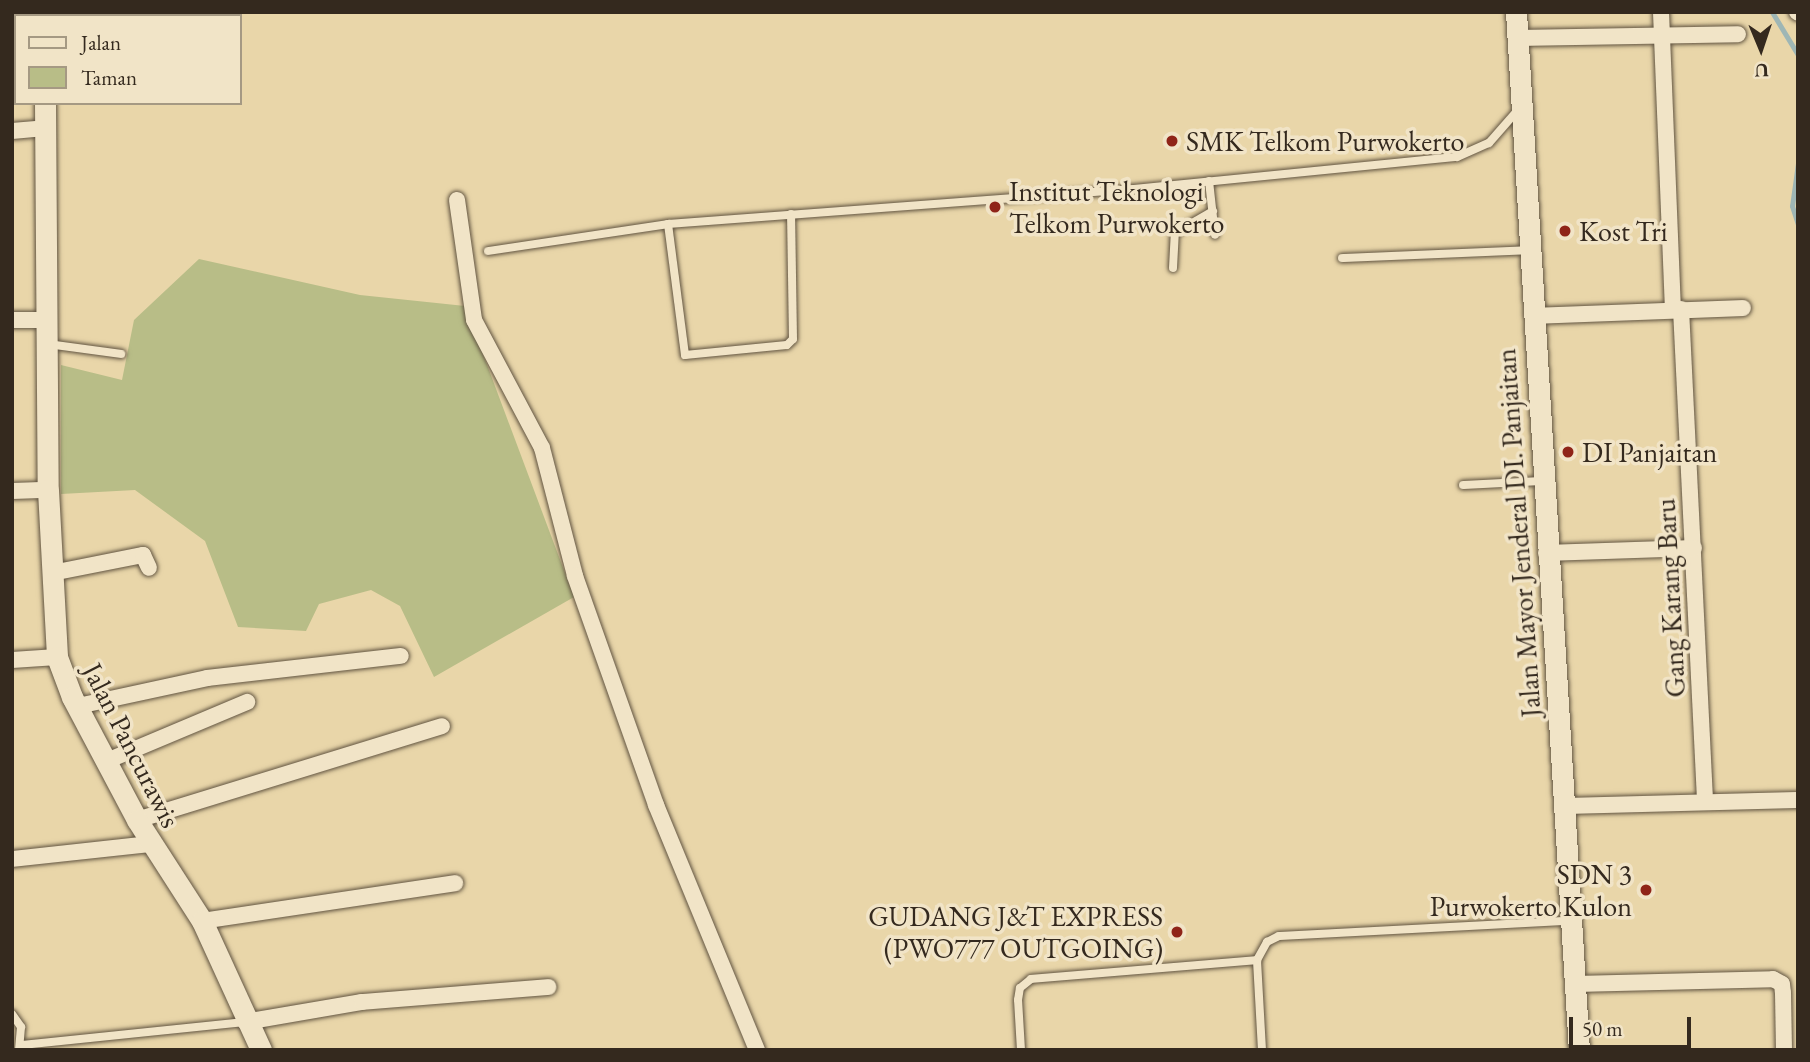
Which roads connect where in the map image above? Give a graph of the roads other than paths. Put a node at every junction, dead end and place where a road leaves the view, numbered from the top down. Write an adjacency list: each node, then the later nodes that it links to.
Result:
1 (1516, 12): 5 (street, Jalan Mayor Jenderal DI. Panjaitan)
2 (1661, 12): 4 (street)
3 (1738, 34): 4 (street)
4 (1663, 35): 5 (street); 21 (street)
5 (1517, 38): 7 (street, Jalan Mayor Jenderal DI. Panjaitan)
6 (45, 105): 8 (street, Jalan Pancurawis)
7 (1521, 106): 10 (lane); 16 (street, Jalan Mayor Jenderal DI. Panjaitan)
8 (46, 128): 9 (street); 24 (street, Jalan Pancurawis)
9 (12, 131)
10 (1209, 181): 12 (lane); 13 (lane)
11 (457, 200): 58 (street)
12 (1213, 211): 15 (lane); 19 (lane)
13 (791, 214): 14 (lane); 14 (lane)
14 (668, 225): 17 (lane)
15 (1215, 235)
16 (1529, 250): 18 (lane); 22 (street, Jalan Mayor Jenderal DI. Panjaitan)
17 (488, 251)
18 (1342, 258)
19 (1173, 268)
20 (1743, 308): 21 (street)
21 (1677, 309): 22 (street); 31 (street, Gang Karang Baru)
22 (1533, 316): 27 (street, Jalan Mayor Jenderal DI. Panjaitan)
23 (12, 320): 24 (street)
24 (47, 320): 25 (street, Jalan Pancurawis)
25 (47, 344): 26 (lane); 29 (street, Jalan Pancurawis)
26 (121, 354)
27 (1542, 481): 28 (lane); 32 (street, Jalan Mayor Jenderal DI. Panjaitan)
28 (1463, 485)
29 (48, 490): 30 (street); 34 (street, Jalan Pancurawis)
30 (12, 491)
31 (1694, 548): 32 (street); 43 (street, Gang Karang Baru)
32 (1546, 553): 44 (street, Jalan Mayor Jenderal DI. Panjaitan)
33 (149, 568): 34 (street)
34 (52, 573): 36 (street, Jalan Pancurawis)
35 (401, 656): 39 (street)
36 (57, 657): 37 (street); 39 (street, Jalan Pancurawis)
37 (12, 660)
38 (247, 702): 41 (street)
39 (78, 706): 41 (street, Jalan Pancurawis)
40 (442, 726): 45 (street)
41 (109, 761): 45 (street, Jalan Pancurawis)
42 (1798, 800): 43 (street)
43 (1705, 802): 44 (street)
44 (1564, 806): 49 (street, Jalan Mayor Jenderal DI. Panjaitan)
45 (137, 820): 46 (street, Jalan Pancurawis)
46 (151, 844): 47 (street); 50 (street, Jalan Pancurawis)
47 (12, 859)
48 (455, 883): 50 (street)
49 (1572, 920): 51 (lane); 52 (street, Jalan Mayor Jenderal DI. Panjaitan)
50 (202, 921): 55 (street, Jalan Pancurawis)
51 (1257, 960): 59 (lane); 60 (lane)
52 (1575, 984): 61 (street, Jalan Mayor Jenderal DI. Panjaitan); 62 (street)
53 (548, 986): 55 (street)
54 (12, 1014): 56 (lane)
55 (245, 1022): 56 (lane); 57 (street, Jalan Pancurawis)
56 (20, 1047)
57 (261, 1050)
58 (757, 1050)
59 (1021, 1050)
60 (1262, 1050)
61 (1579, 1050)
62 (1784, 1050)

